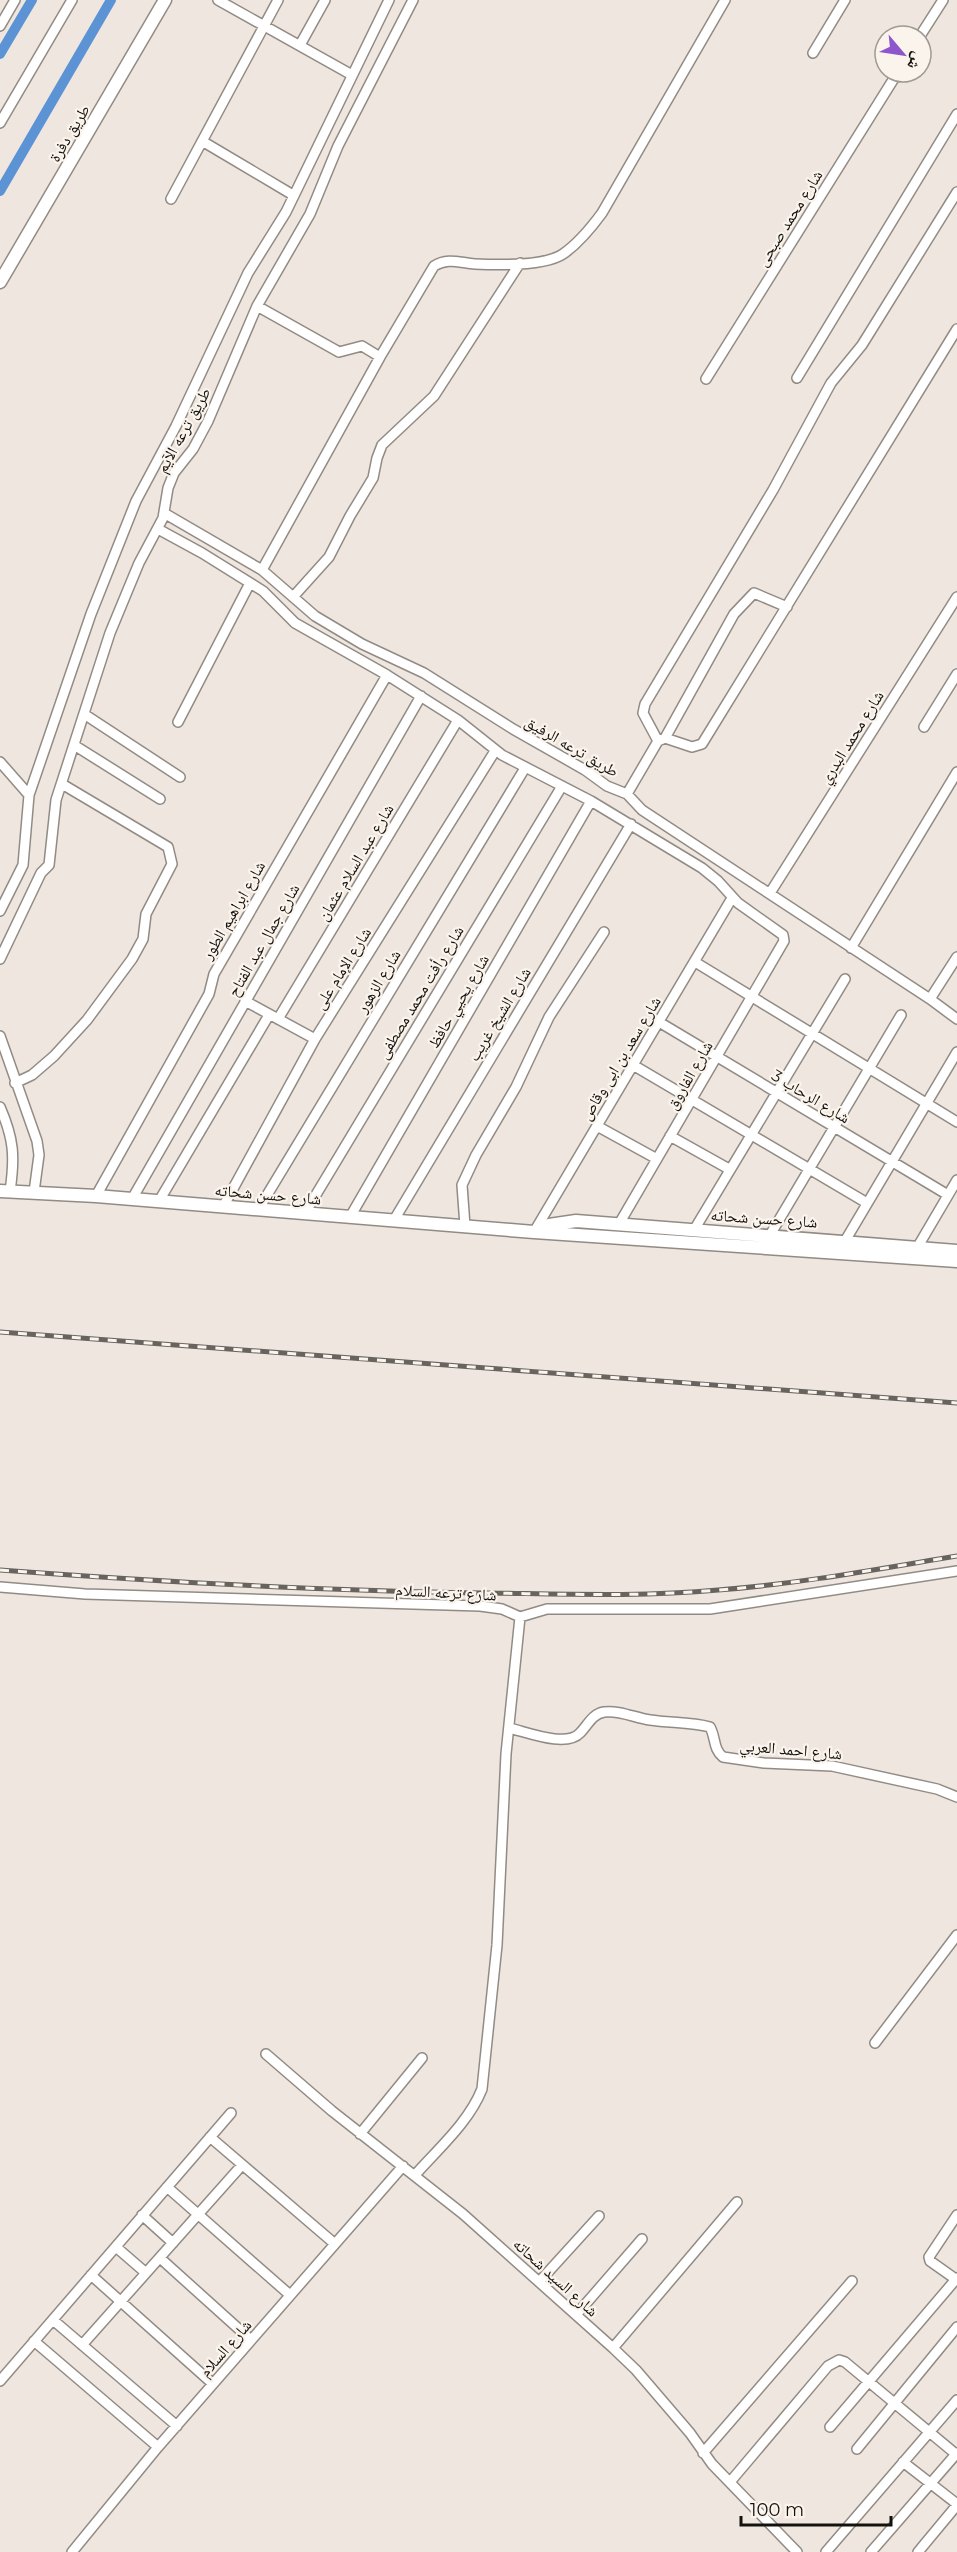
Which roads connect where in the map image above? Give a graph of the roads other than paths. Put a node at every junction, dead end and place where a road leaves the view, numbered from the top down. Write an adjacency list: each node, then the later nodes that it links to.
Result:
1 (15, 0): 13 (street)
2 (72, 0): 20 (street)
3 (165, 0): 26 (main road, طريق دفرة)
4 (218, 0): 14 (street)
5 (278, 0): 14 (street)
6 (324, 0): 15 (street)
7 (389, 0): 17 (street, طريق ترعه الآيم)
8 (413, 0): 27 (street, طريق ترعه الآيم)
9 (726, 0): 25 (street)
10 (845, 0): 16 (street)
11 (943, 0): 12 (street)
12 (928, 24)
13 (0, 26)
14 (264, 26): 15 (street); 21 (street)
15 (300, 45): 17 (street)
16 (813, 52)
17 (352, 75): 23 (street, طريق ترعه الآيم)
18 (890, 84): 31 (street, شارع محمد صبحى)
19 (957, 114): 30 (street)
20 (0, 123)
21 (202, 141): 23 (street); 24 (street)
22 (957, 192): 46 (street)
23 (293, 195): 56 (street, طريق ترعه الآيم)
24 (171, 199)
25 (520, 263): 29 (street); 36 (street)
26 (0, 282)
27 (257, 306): 29 (street); 32 (street, طريق ترعه الآيم)
28 (957, 329): 38 (street)
29 (380, 357): 34 (street)
30 (797, 378)
31 (706, 379)
32 (164, 513): 33 (street, طريق ترعه الآيم); 34 (street, طريق ترعه الرفيق)
33 (158, 529): 35 (street); 42 (street, طريق ترعه الآيم)
34 (262, 570): 36 (street, طريق ترعه الرفيق)
35 (250, 583): 40 (street); 44 (street)
36 (293, 597): 55 (street, طريق ترعه الرفيق)
37 (957, 597): 60 (street, شارع محمد البدري)
38 (787, 607): 46 (street); 46 (street)
39 (957, 674): 45 (street)
40 (387, 675): 41 (street); 101 (street, شارع ابراهيم الطور)
41 (421, 696): 43 (street); 71 (street, شارع جمال عبد الفتاح)
42 (84, 714): 47 (street, طريق ترعه الآيم); 52 (street)
43 (458, 720): 48 (street); 73 (street, شارع عبد السلام عثمان)
44 (178, 722)
45 (924, 727)
46 (661, 740): 55 (street)
47 (74, 745): 53 (street, طريق ترعه الآيم); 57 (street)
48 (495, 750): 50 (street); 78 (street, شارع الإمام على)
49 (0, 762): 56 (street)
50 (525, 768): 54 (street); 106 (street, شارع الزهور)
51 (957, 772): 64 (street)
52 (180, 777)
53 (62, 784): 66 (street, طريق ترعه الآيم); 83 (street)
54 (562, 786): 58 (street); 107 (street, شارع رأفت محمد مصطفى)
55 (627, 794): 60 (street, طريق ترعه الرفيق)
56 (29, 795): 62 (street, طريق ترعه الآيم)
57 (160, 799)
58 (591, 801): 59 (street); 108 (street, شارع يحيي حافظ)
59 (631, 824): 61 (street); 109 (street, شارع الشيخ غريب)
60 (770, 893): 64 (street, طريق ترعه الرفيق)
61 (732, 898): 67 (street, شارع سعد بن ابى وقاص); 69 (street, شارع الفاروق)
62 (0, 911)
63 (604, 933): 111 (street)
64 (851, 948): 70 (street, طريق ترعه الرفيق)
65 (957, 957): 70 (street)
66 (0, 958)
67 (695, 962): 69 (street); 75 (street, شارع سعد بن ابى وقاص)
68 (845, 979): 76 (street)
69 (752, 996): 76 (street); 80 (street, شارع الفاروق)
70 (930, 999): 74 (street, طريق ترعه الرفيق)
71 (245, 1002): 73 (street); 102 (street, شارع جمال عبد الفتاح)
72 (901, 1015): 82 (street)
73 (273, 1017): 78 (street); 103 (street, شارع عبد السلام عثمان)
74 (957, 1019)
75 (659, 1022): 80 (street, شارع الرحاب 3); 81 (street, شارع سعد بن ابى وقاص)
76 (812, 1033): 82 (street); 84 (street)
77 (0, 1036): 83 (street)
78 (315, 1039): 105 (street, شارع الإمام على)
79 (957, 1052): 86 (street)
80 (717, 1056): 84 (street, شارع الرحاب 3); 85 (street, شارع الفاروق)
81 (633, 1065): 85 (street); 89 (street, شارع سعد بن ابى وقاص)
82 (869, 1068): 86 (street); 90 (street)
83 (15, 1083): 99 (street)
84 (776, 1092): 90 (street, شارع الرحاب 3); 91 (street)
85 (692, 1100): 91 (street); 92 (street, شارع الفاروق)
86 (926, 1104): 88 (street); 94 (street)
87 (0, 1107): 98 (street)
88 (957, 1122)
89 (597, 1126): 93 (street); 113 (street, شارع سعد بن ابى وقاص)
90 (834, 1127): 94 (street, شارع الرحاب 3); 96 (street)
91 (750, 1134): 95 (street); 96 (street)
92 (670, 1136): 93 (street, شارع الفاروق); 95 (street)
93 (657, 1159): 110 (street, شارع الفاروق)
94 (892, 1161): 100 (street, شارع الرحاب 3); 104 (street)
95 (729, 1169): 112 (street)
96 (809, 1169): 104 (street); 114 (street)
97 (957, 1180): 100 (street)
98 (5, 1191): 99 (main road, شارع حسن شحاته)
99 (34, 1192): 101 (main road, شارع حسن شحاته)
100 (948, 1195): 116 (street)
101 (96, 1196): 102 (main road, شارع حسن شحاته)
102 (132, 1199): 103 (main road, شارع حسن شحاته)
103 (159, 1201): 105 (main road, شارع حسن شحاته)
104 (867, 1203): 115 (street)
105 (223, 1207): 106 (main road, شارع حسن شحاته)
106 (258, 1210): 107 (main road, شارع حسن شحاته)
107 (305, 1213): 108 (main road, شارع حسن شحاته)
108 (350, 1217): 109 (main road, شارع حسن شحاته)
109 (394, 1220): 111 (main road, شارع حسن شحاته)
110 (619, 1224): 112 (main road, شارع حسن شحاته); 113 (main road, شارع حسن شحاته)
111 (465, 1226): 113 (main road, شارع حسن شحاته)
112 (694, 1230): 114 (main road, شارع حسن شحاته)
113 (534, 1232): 118 (main road, شارع حسن شحاته)
114 (770, 1235): 115 (main road, شارع حسن شحاته)
115 (845, 1241): 116 (main road, شارع حسن شحاته)
116 (917, 1248): 117 (main road, شارع حسن شحاته)
117 (957, 1251)
118 (957, 1261)
119 (957, 1571): 121 (street)
120 (0, 1587): 121 (street, شارع ترعه السلام)
121 (520, 1617): 122 (street)
122 (509, 1728): 123 (street, شارع احمد العربي); 133 (street)
123 (957, 1797)
124 (957, 1935): 125 (street)
125 (875, 2043)
126 (266, 2054): 129 (street, شارع السيد شحاته)
127 (422, 2058): 129 (street)
128 (231, 2113): 130 (street)
129 (360, 2134): 132 (street, شارع السيد شحاته)
130 (210, 2137): 131 (street); 134 (street)
131 (243, 2165): 136 (street); 142 (street)
132 (403, 2166): 133 (street, شارع السيد شحاته); 142 (street, شارع السلام)
133 (415, 2175): 149 (street, شارع السيد شحاته)
134 (166, 2187): 136 (street); 137 (street)
135 (737, 2202): 158 (street)
136 (199, 2214): 141 (street); 150 (street)
137 (142, 2215): 141 (street); 143 (street)
138 (957, 2215): 147 (street)
139 (600, 2216): 149 (street)
140 (642, 2239): 152 (street)
141 (174, 2243): 144 (street)
142 (335, 2244): 150 (street, شارع السلام)
143 (116, 2247): 145 (street); 146 (street)
144 (159, 2258): 145 (street); 155 (street)
145 (146, 2273): 151 (street)
146 (91, 2275): 151 (street); 153 (street)
147 (957, 2279): 160 (street)
148 (852, 2281): 169 (street)
149 (539, 2282): 152 (street, شارع السيد شحاته)
150 (290, 2295): 155 (street, شارع السلام)
151 (121, 2302): 157 (street); 161 (street)
152 (576, 2315): 158 (street, شارع السيد شحاته)
153 (53, 2320): 156 (street); 157 (street)
154 (957, 2327): 163 (street)
155 (251, 2340): 161 (street, شارع السلام)
156 (34, 2341): 159 (street); 167 (street)
157 (82, 2345): 164 (street)
158 (613, 2348): 169 (street, شارع السيد شحاته)
159 (0, 2381)
160 (868, 2382): 163 (street); 165 (street); 172 (street)
161 (213, 2384): 164 (street, شارع السلام)
162 (957, 2400): 166 (street)
163 (894, 2404): 166 (street); 168 (street)
164 (177, 2426): 167 (street, شارع السلام)
165 (830, 2427)
166 (928, 2433): 170 (street); 171 (street)
167 (158, 2447): 175 (street, شارع السلام)
168 (857, 2449)
169 (703, 2453): 172 (street, شارع السيد شحاته)
170 (957, 2454): 173 (street)
171 (903, 2462): 173 (street); 177 (street)
172 (730, 2482): 176 (street, شارع السيد شحاته)
173 (931, 2484): 174 (street); 178 (street)
174 (957, 2505): 179 (street)
175 (72, 2552)
176 (797, 2552)
177 (826, 2552)
178 (871, 2552)
179 (918, 2552)

